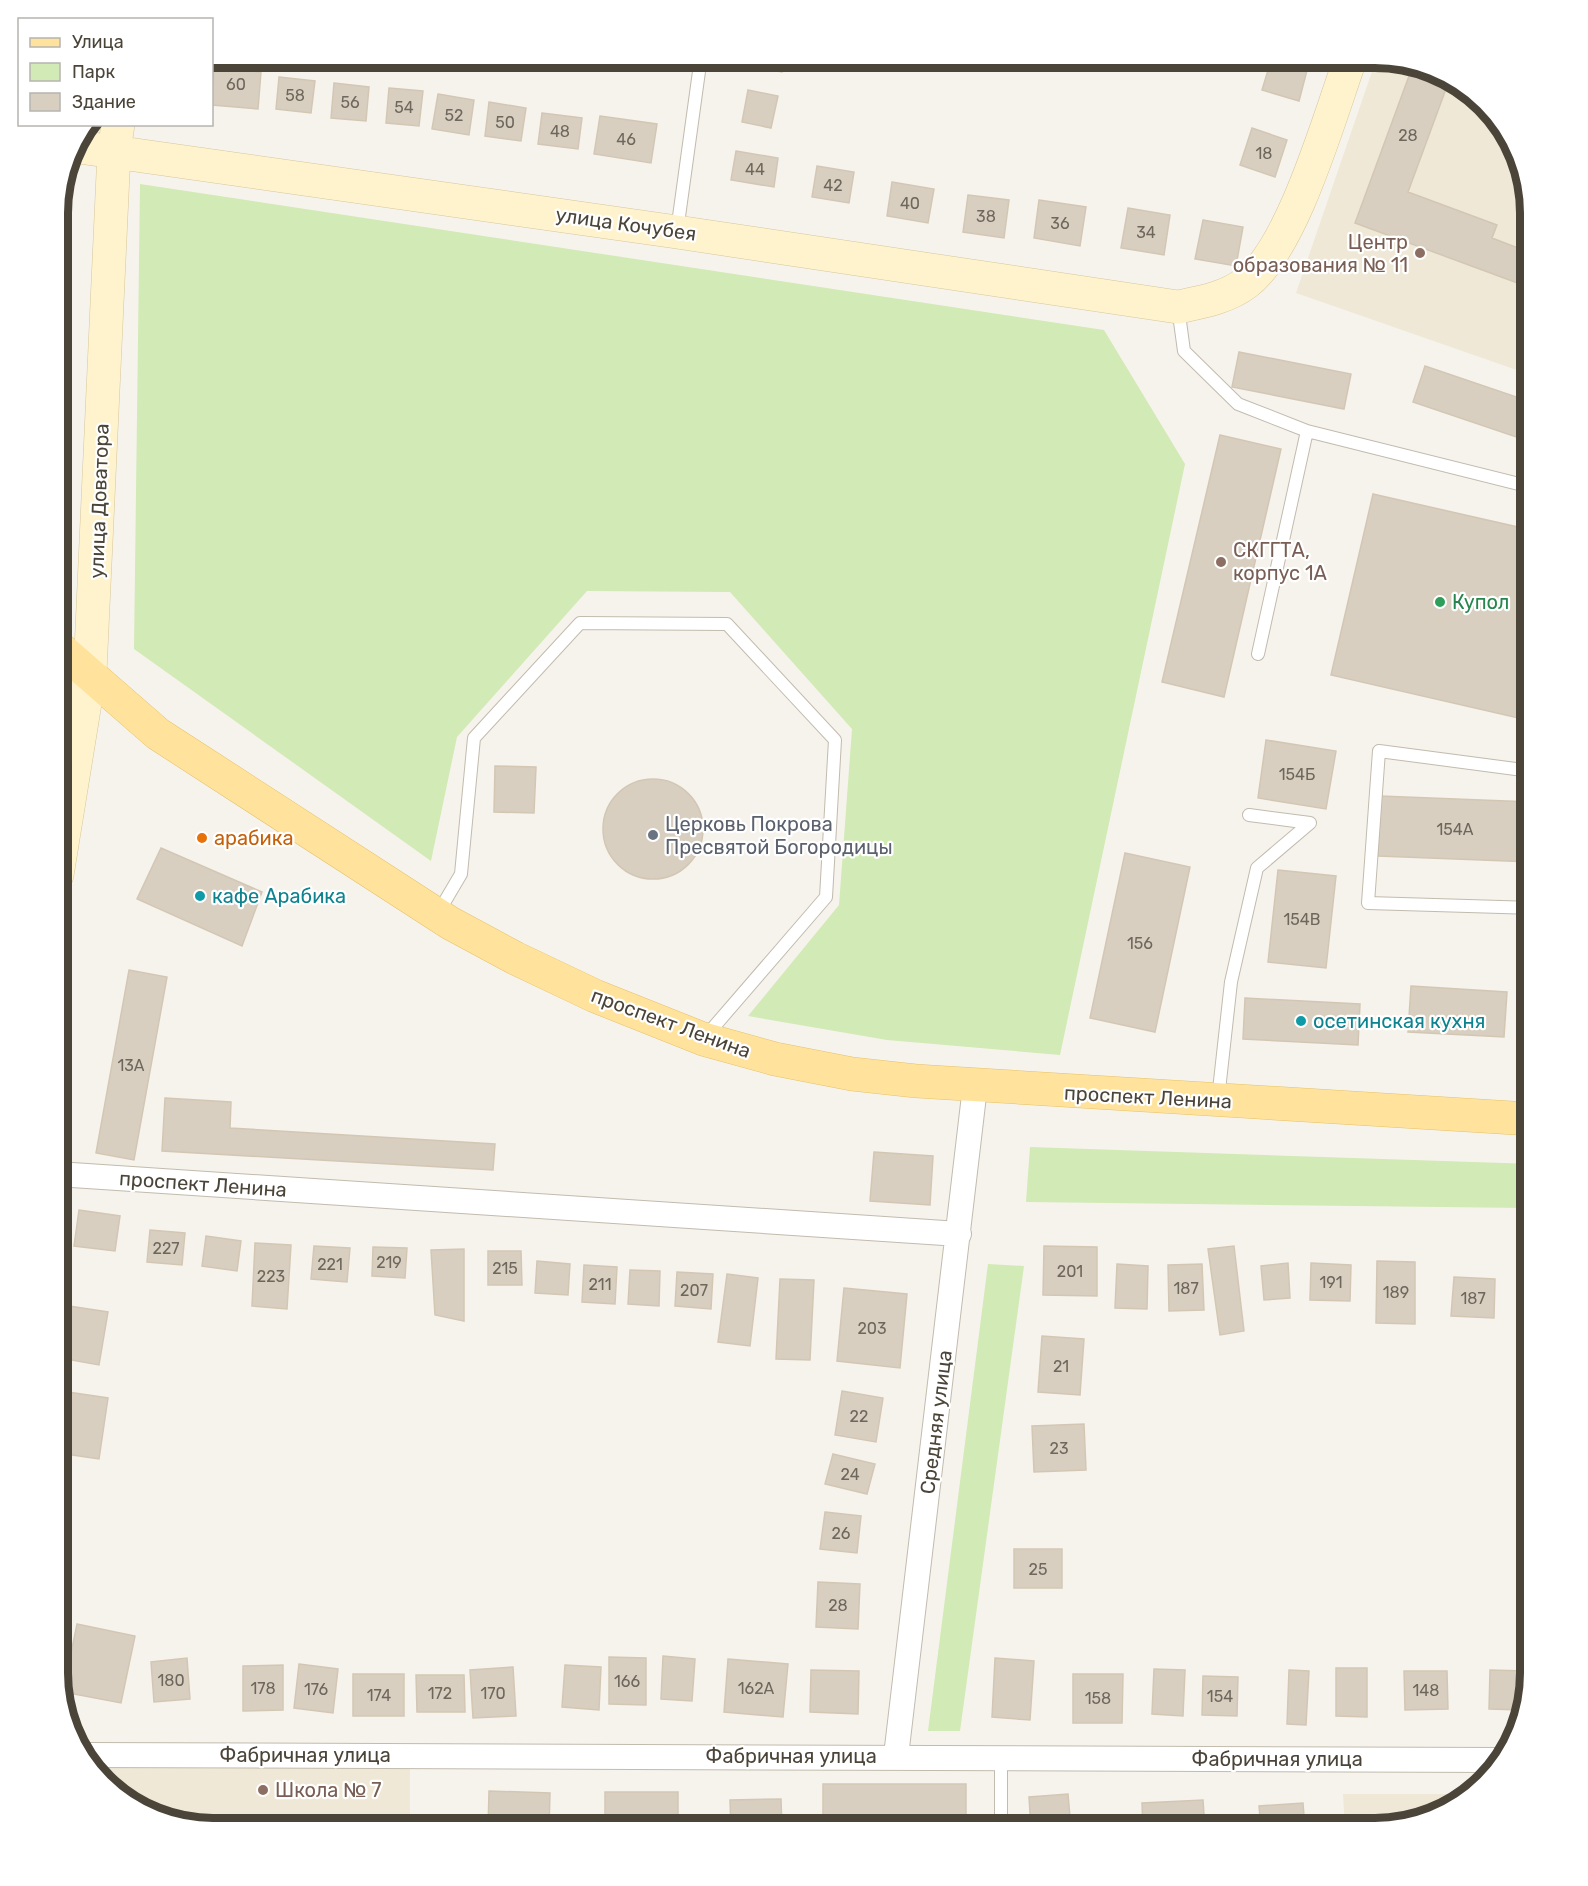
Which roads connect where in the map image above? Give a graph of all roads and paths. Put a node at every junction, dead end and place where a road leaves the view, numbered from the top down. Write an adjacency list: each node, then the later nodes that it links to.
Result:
1 (699, 68): 5 (lane)
2 (1347, 68): 6 (street)
3 (116, 139): 4 (street, улица Кочубея); 5 (street, улица Кочубея); 11 (street, улица Доватора)
4 (85, 144)
5 (677, 231): 6 (street, улица Кочубея)
6 (1178, 307): 7 (lane)
7 (1307, 431): 8 (lane); 9 (lane)
8 (1520, 485)
9 (1258, 654)
10 (68, 655): 11 (main road, проспект Ленина)
11 (90, 672): 13 (street, улица Доватора); 16 (main road, проспект Ленина)
12 (1520, 770): 15 (lane)
13 (68, 807)
14 (1249, 815): 19 (lane)
15 (1520, 908)
16 (437, 915): 17 (main road, проспект Ленина); 17 (lane)
17 (704, 1039): 18 (main road, проспект Ленина)
18 (975, 1087): 19 (main road, проспект Ленина); 22 (street, Средняя улица)
19 (1218, 1101): 20 (main road, проспект Ленина)
20 (1520, 1118)
21 (68, 1175): 22 (street, проспект Ленина)
22 (959, 1234): 24 (street, Средняя улица)
23 (93, 1755): 24 (street, Фабричная улица)
24 (896, 1756): 25 (street, Фабричная улица)
25 (1001, 1757): 26 (street, Фабричная улица); 27 (lane)
26 (1491, 1760)
27 (1001, 1819)

